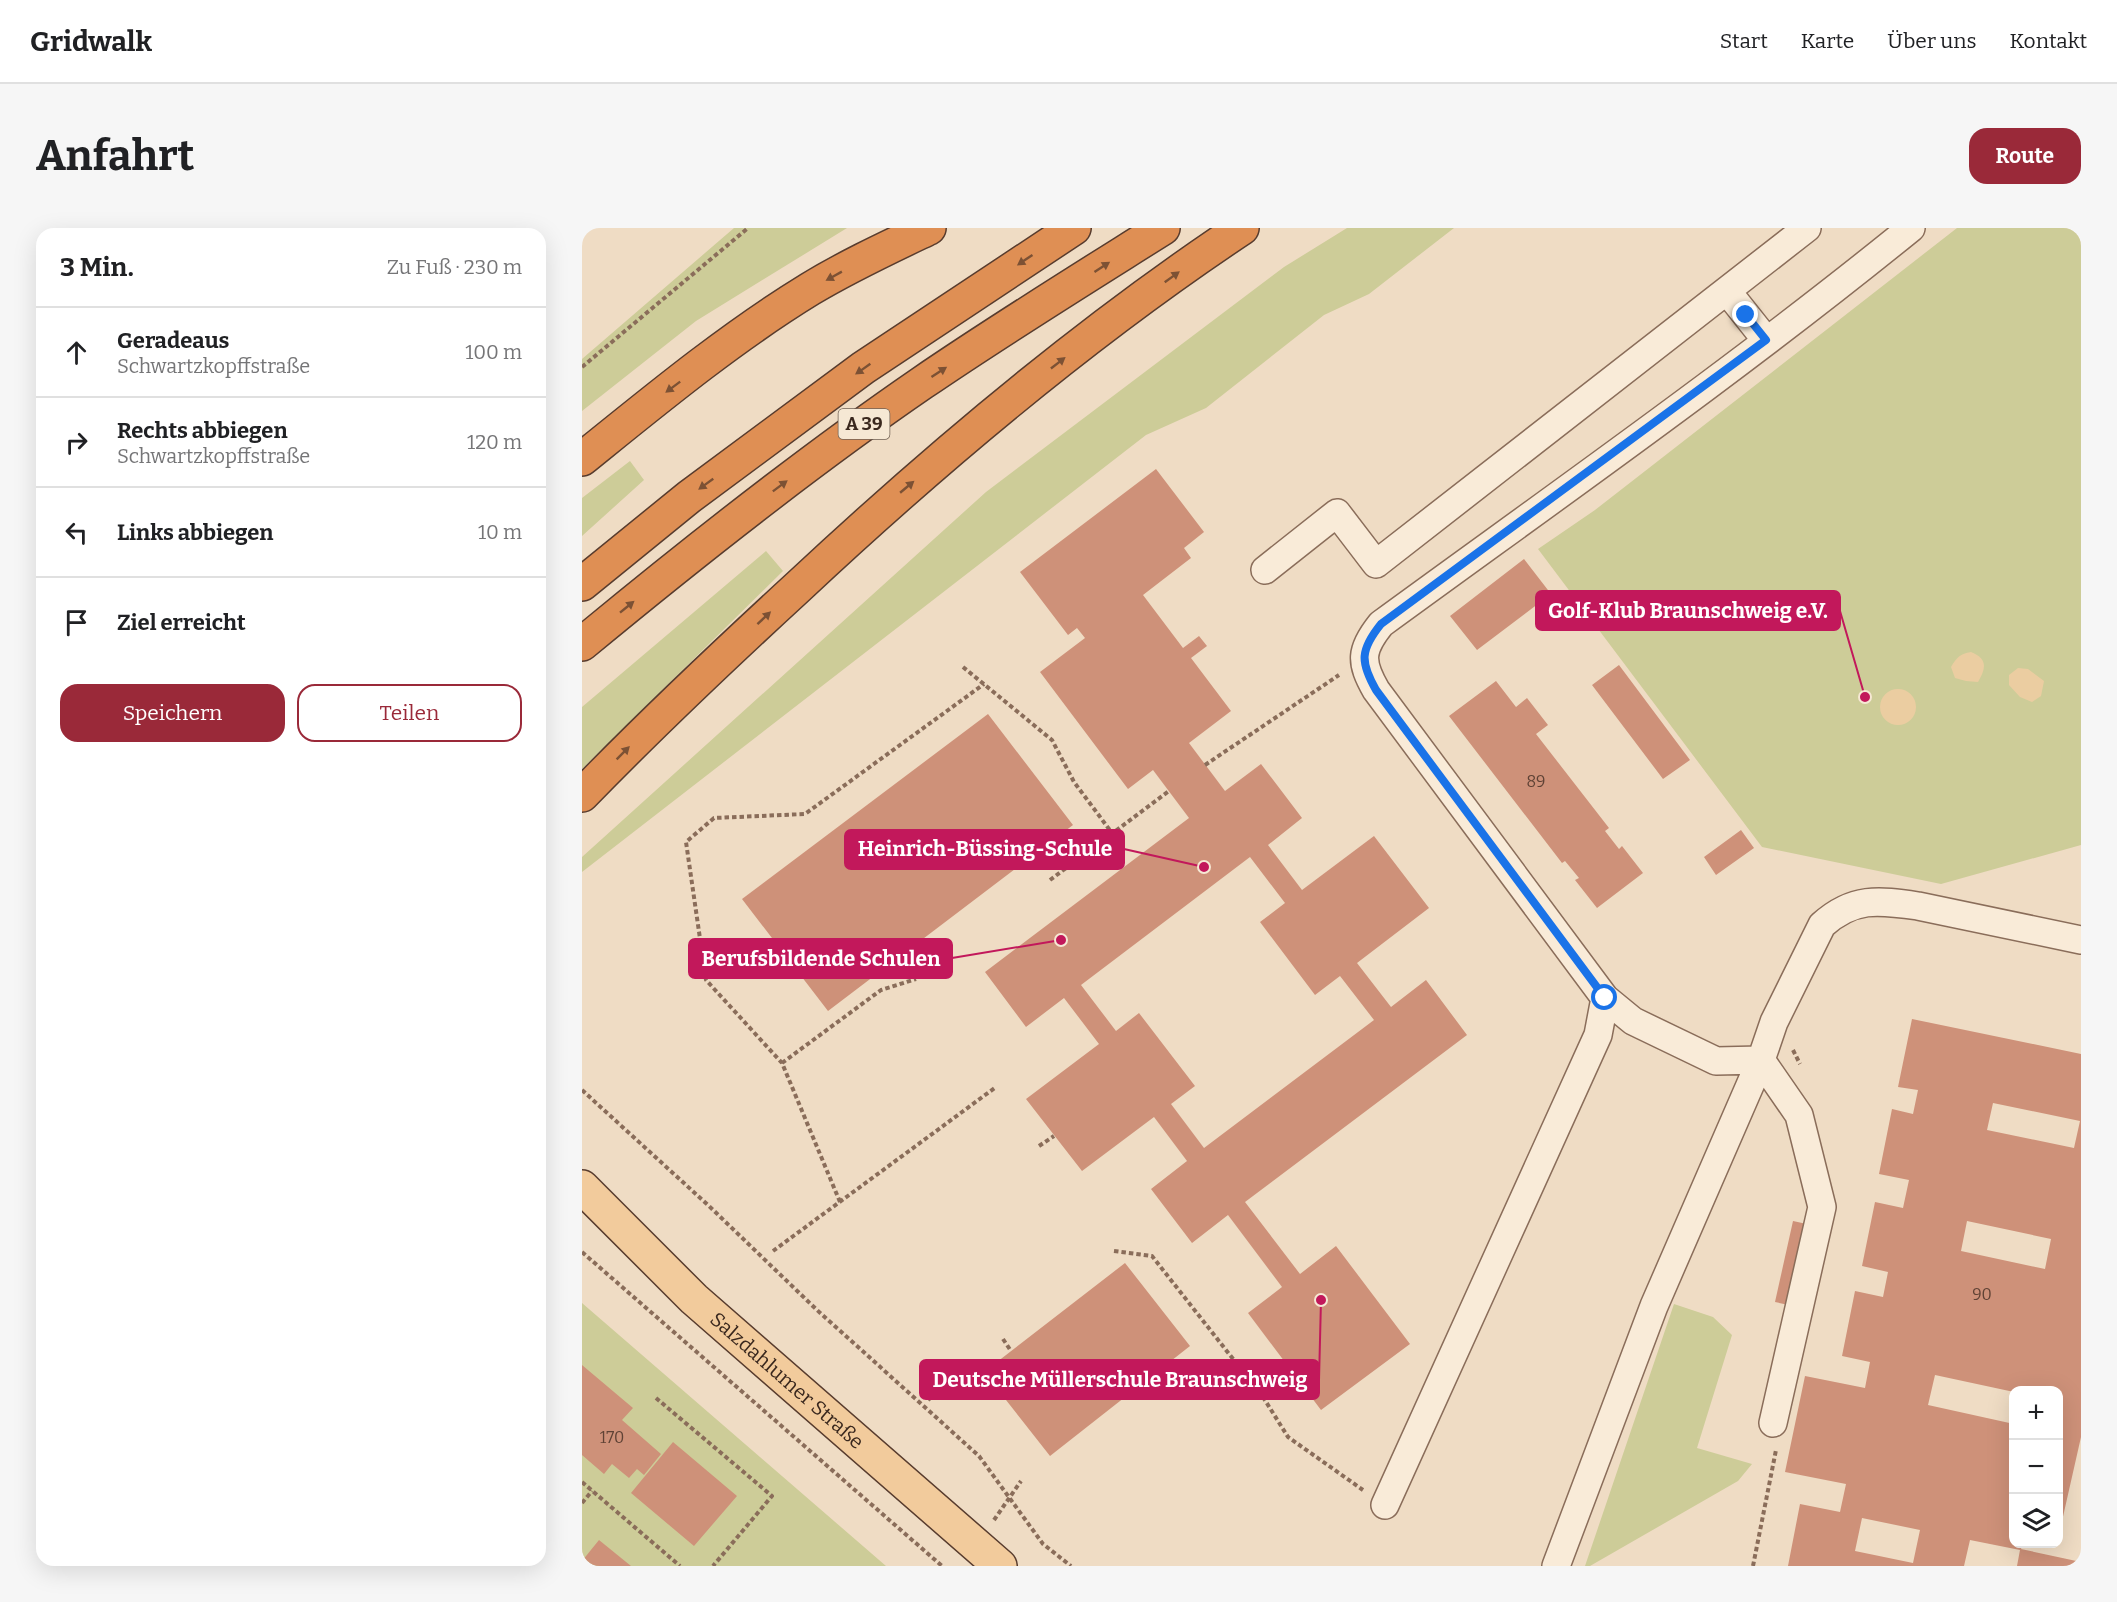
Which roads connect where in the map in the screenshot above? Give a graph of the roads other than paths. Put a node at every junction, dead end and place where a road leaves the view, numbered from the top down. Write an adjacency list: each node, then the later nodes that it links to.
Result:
1 (929, 228): 9 (highway, one-way to 9)
2 (1074, 228): 11 (highway, A 39, one-way to 11)
3 (1163, 228): 12 (highway, A 39, one-way to 3)
4 (1242, 228): 13 (highway, one-way to 4)
5 (1807, 228): 7 (lane)
6 (1911, 228): 8 (lane)
7 (1726, 291): 8 (lane); 10 (lane)
8 (1766, 340): 15 (lane)
9 (582, 459)
10 (1265, 570)
11 (582, 584)
12 (582, 644)
13 (582, 795)
14 (2081, 940): 16 (lane)
15 (1605, 998): 16 (lane); 19 (lane)
16 (1761, 1060): 18 (lane); 21 (lane)
17 (582, 1187): 20 (main road, Salzdahlumer Straße)
18 (1775, 1434)
19 (1385, 1505)
20 (1000, 1566)
21 (1556, 1566)

